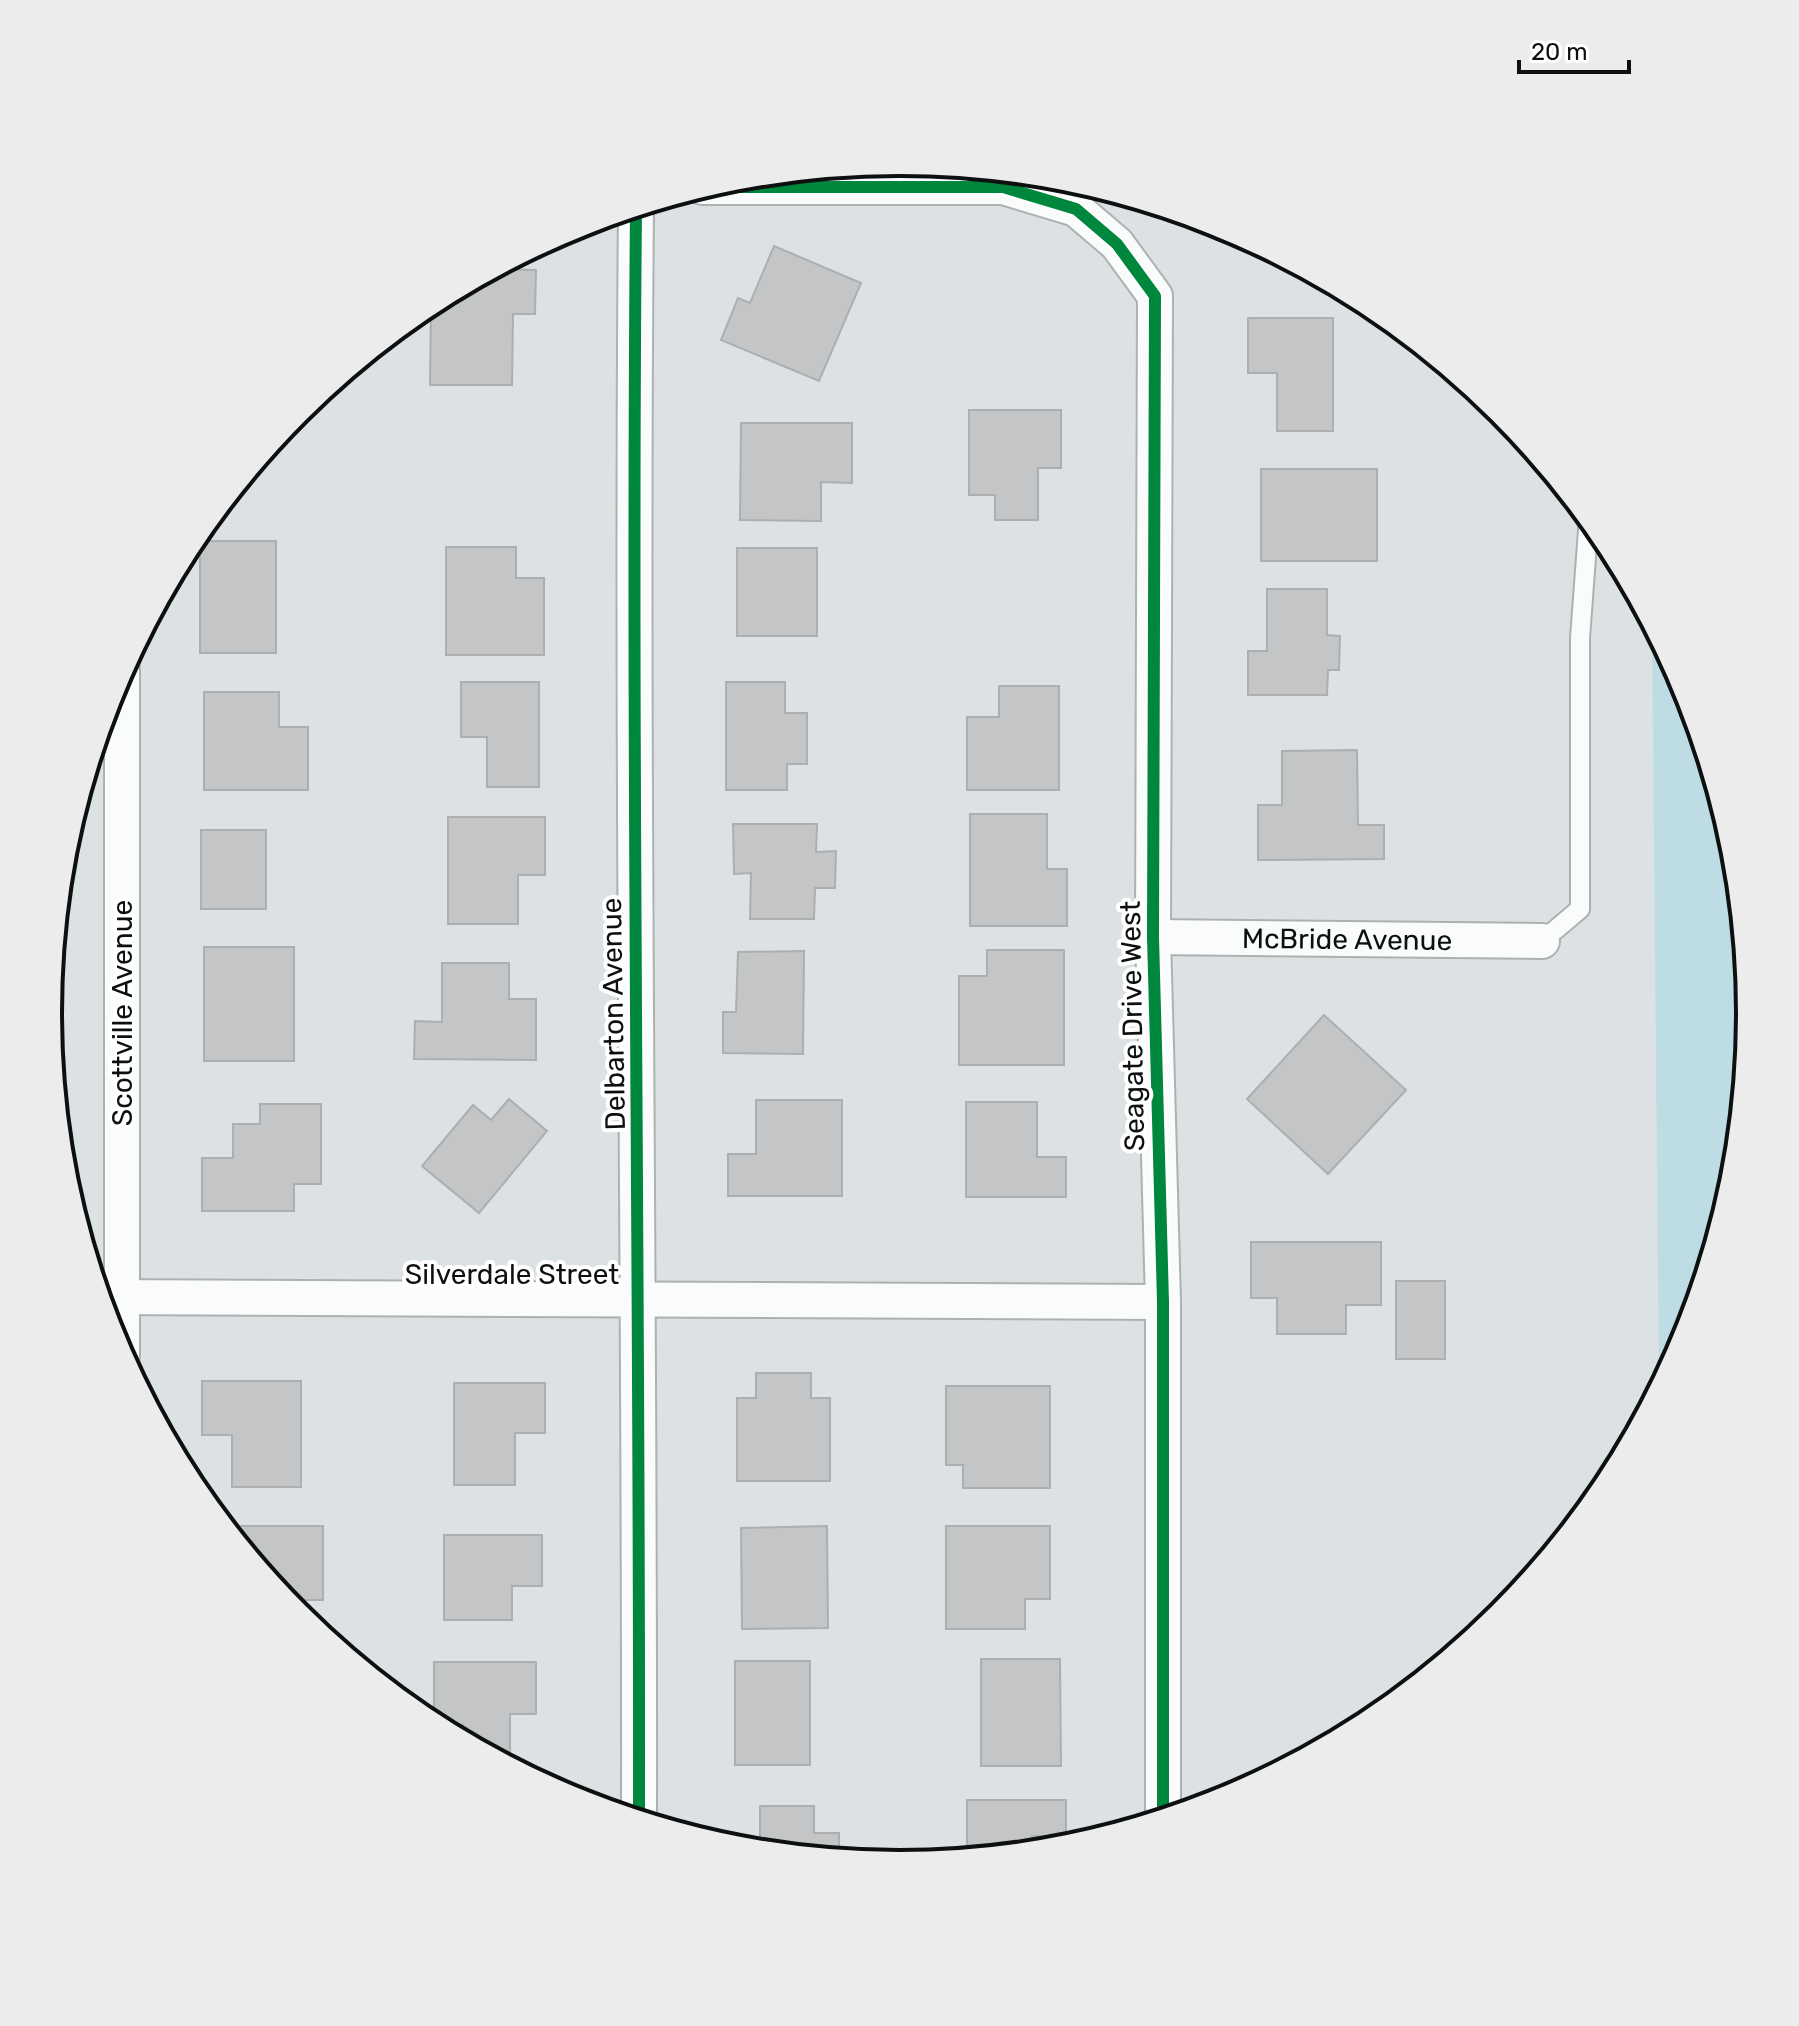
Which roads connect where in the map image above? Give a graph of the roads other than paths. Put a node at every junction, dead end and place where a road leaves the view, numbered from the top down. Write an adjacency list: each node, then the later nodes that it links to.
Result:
1 (766, 187): 5 (street, Seagate Drive West)
2 (636, 218): 9 (street, Delbarton Avenue)
3 (1586, 534): 6 (lane)
4 (121, 705): 7 (street, Scottville Avenue)
5 (1153, 937): 6 (street, McBride Avenue); 10 (street, Seagate Drive West)
6 (1542, 941)
7 (111, 1295)
8 (111, 1297): 9 (street, Silverdale Street)
9 (640, 1299): 10 (street, Silverdale Street); 12 (street, Delbarton Avenue)
10 (1163, 1302): 11 (street, Seagate Drive West)
11 (1163, 1808)
12 (639, 1809)

